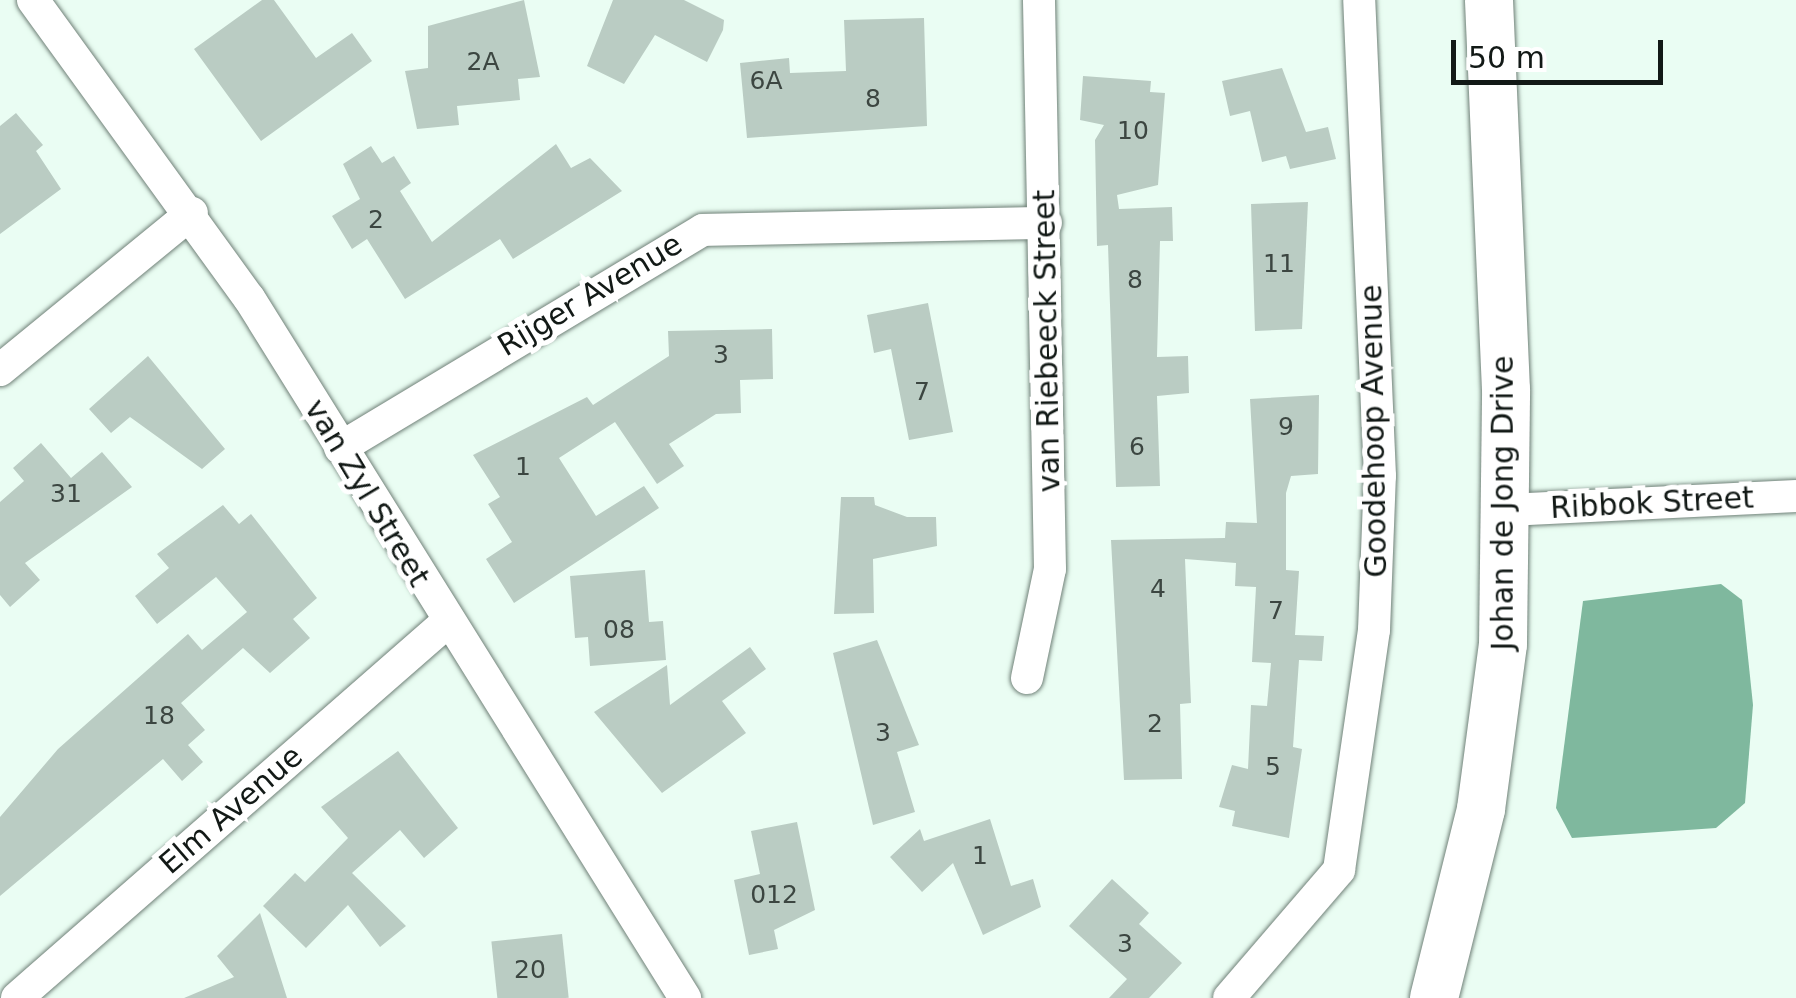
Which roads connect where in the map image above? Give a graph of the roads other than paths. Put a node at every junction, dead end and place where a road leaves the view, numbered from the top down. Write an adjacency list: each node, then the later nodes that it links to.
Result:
1 (33, 0): 5 (street, van Zyl Street)
2 (1039, 0): 6 (street, van Riebeeck Street)
3 (1358, 0): 15 (street, Goodehoop Avenue)
4 (1489, 0): 10 (street, Johan de Jong Drive)
5 (192, 214): 7 (street); 8 (street, van Zyl Street)
6 (1046, 223): 8 (street, Rijger Avenue); 12 (street, van Riebeeck Street)
7 (0, 370)
8 (340, 448): 11 (street, van Zyl Street)
9 (1796, 496): 10 (street, Ribbok Street)
10 (1508, 510): 16 (street, Johan de Jong Drive)
11 (446, 623): 13 (street, Elm Avenue); 14 (street, van Zyl Street)
12 (1027, 678)
13 (17, 998)
14 (685, 998)
15 (1229, 998)
16 (1434, 998)

